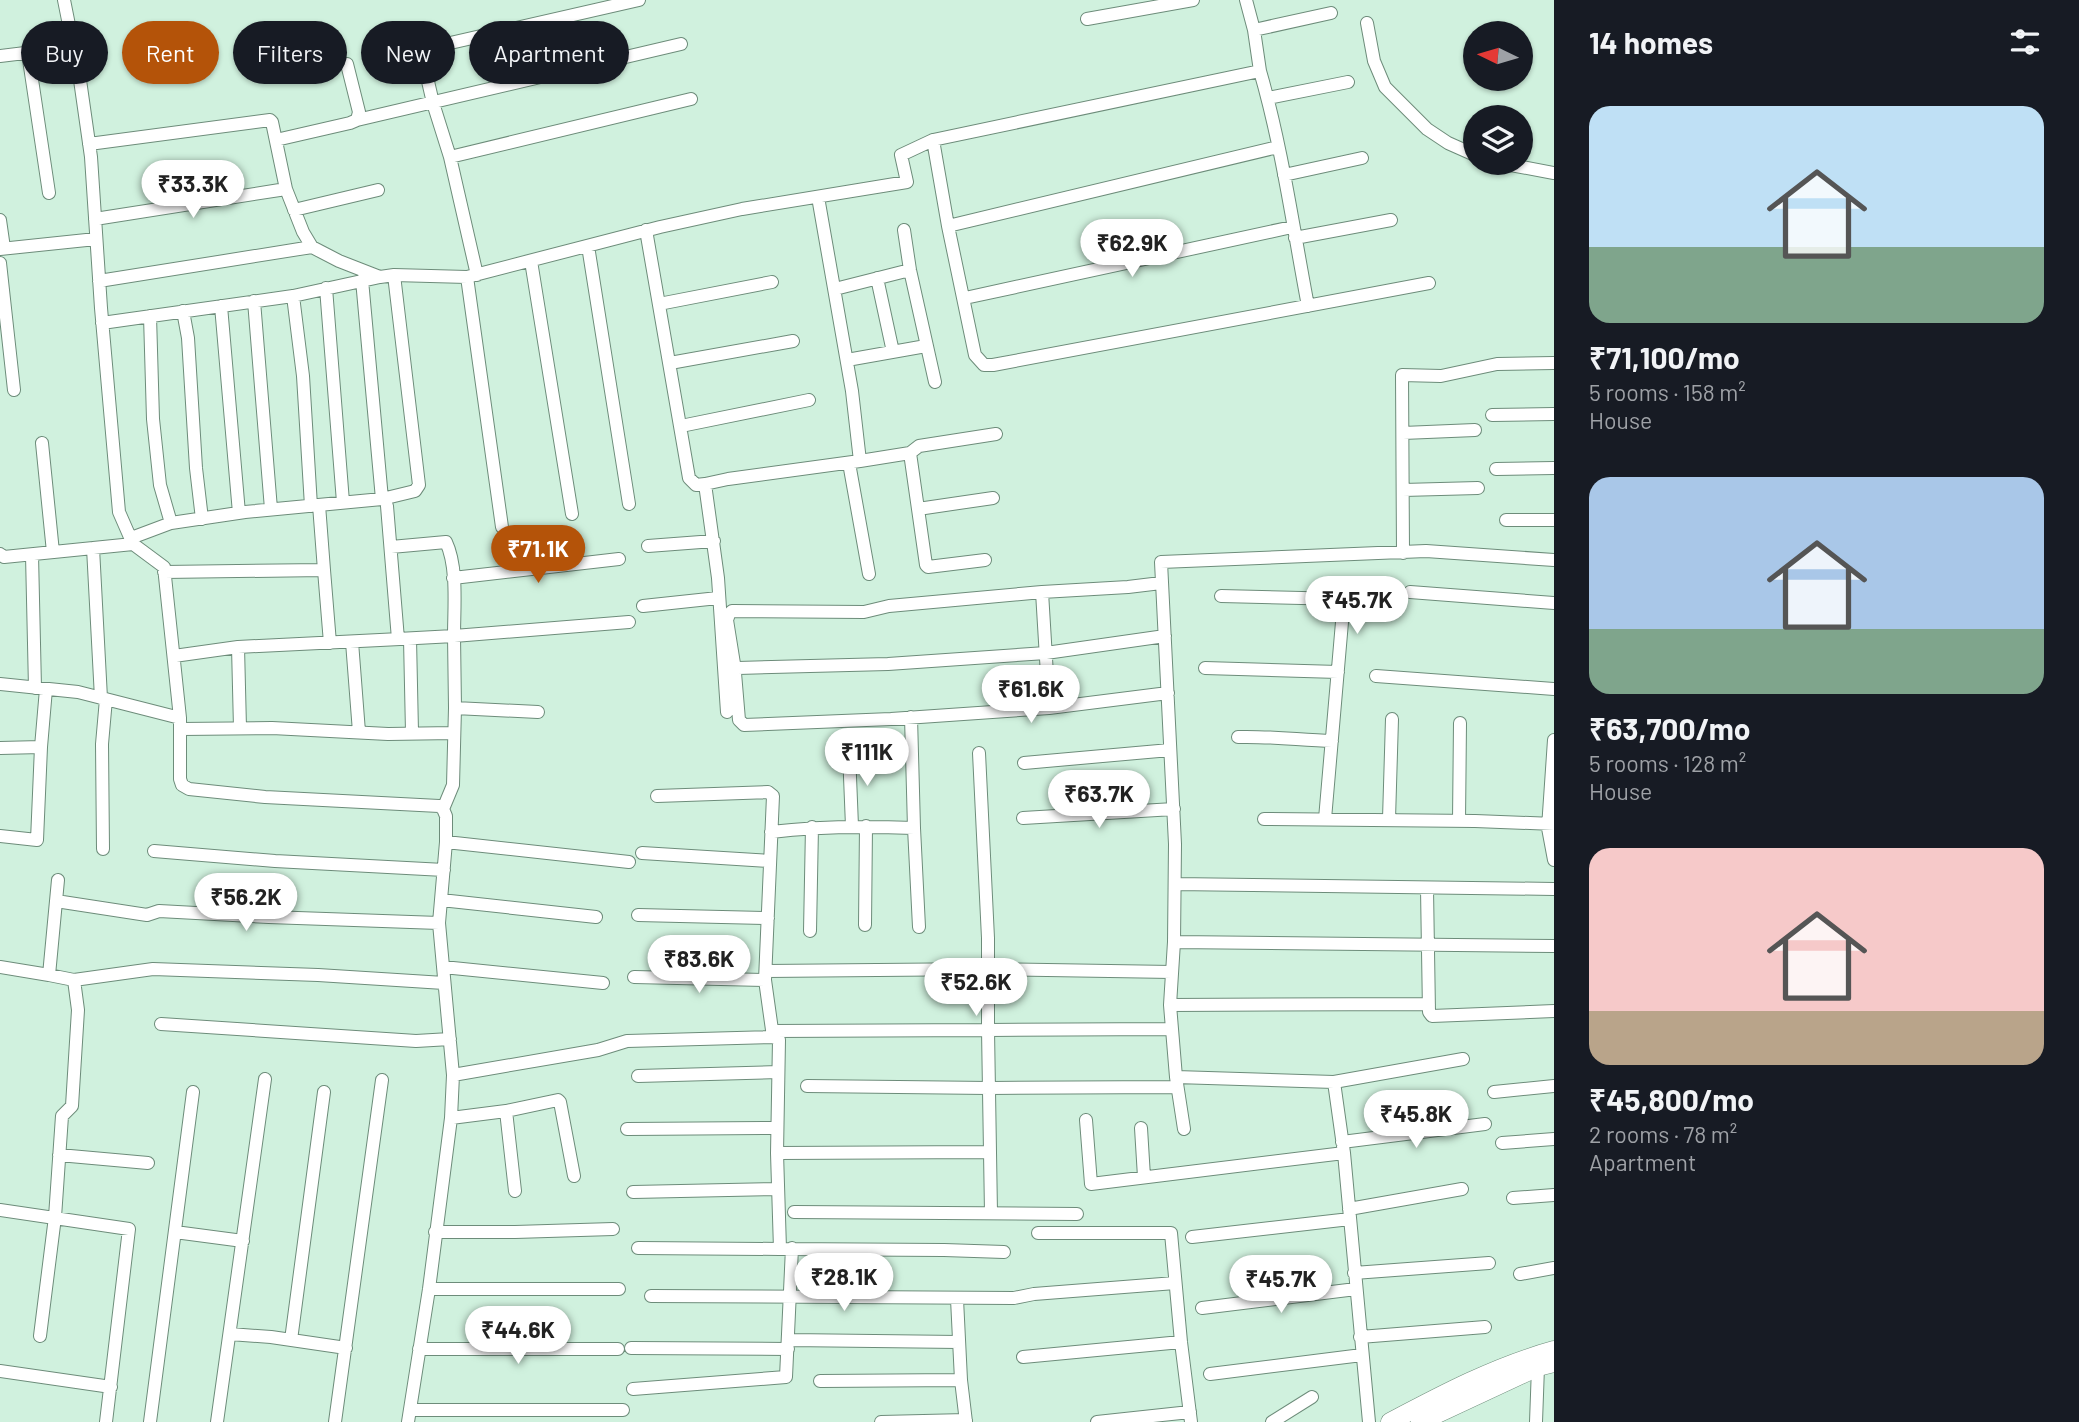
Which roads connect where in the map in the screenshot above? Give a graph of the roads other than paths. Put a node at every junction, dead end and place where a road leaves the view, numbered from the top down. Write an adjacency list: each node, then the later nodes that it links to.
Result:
1 (64, 0): 7 (street)
2 (639, 0): 20 (street)
3 (1193, 0): 6 (street)
4 (1247, 0): 9 (street)
5 (1331, 13): 9 (street)
6 (1087, 19)
7 (68, 21)
8 (1367, 23): 26 (street)
9 (1254, 30): 14 (street)
10 (681, 44): 20 (street)
11 (21, 54): 12 (street)
12 (0, 56)
13 (347, 64): 21 (street)
14 (1260, 71): 18 (street); 23 (street)
15 (1348, 82): 18 (street)
16 (33, 84): 34 (street)
17 (80, 84): 24 (street)
18 (1268, 98): 25 (street)
19 (691, 99): 27 (street)
20 (433, 103): 21 (street); 27 (street)
21 (357, 120): 22 (street)
22 (276, 140): 24 (street); 32 (street)
23 (933, 140): 35 (street); 40 (street)
24 (89, 144): 37 (street)
25 (1278, 147): 31 (street); 40 (street)
26 (1463, 150)
27 (450, 157): 52 (street)
28 (1362, 158): 31 (street)
29 (1533, 169): 30 (street)
30 (1554, 173)
31 (1284, 175): 43 (street)
32 (286, 189): 36 (street); 37 (street)
33 (378, 190): 36 (street)
34 (49, 193)
35 (818, 197): 41 (street); 60 (street)
36 (294, 210): 46 (street)
37 (95, 219): 44 (street)
38 (0, 220): 47 (street)
39 (1391, 220): 43 (street)
40 (948, 226): 62 (street)
41 (646, 230): 45 (street); 64 (street)
42 (904, 230): 50 (street)
43 (1294, 232): 62 (street); 66 (street)
44 (96, 239): 47 (street); 56 (street)
45 (588, 246): 48 (street); 96 (street)
46 (312, 247): 53 (street); 56 (street)
47 (2, 249)
48 (531, 261): 52 (street); 101 (street)
49 (0, 263): 77 (street)
50 (910, 270): 54 (street); 71 (street)
51 (394, 275): 52 (street); 53 (street); 95 (street)
52 (472, 276): 106 (street)
53 (380, 277): 55 (street)
54 (877, 278): 60 (street); 72 (street)
55 (362, 280): 59 (street); 95 (street)
56 (99, 281): 69 (street)
57 (772, 282): 64 (street)
58 (1429, 283): 66 (street)
59 (326, 288): 61 (street); 94 (street)
60 (835, 289): 73 (street)
61 (293, 296): 63 (street); 97 (street)
62 (965, 298): 66 (street)
63 (254, 302): 65 (street); 98 (street)
64 (659, 304): 74 (street)
65 (221, 306): 67 (street); 100 (street)
66 (1308, 306)
67 (183, 312): 68 (street); 102 (street)
68 (150, 316): 69 (street); 105 (street)
69 (102, 323): 107 (street)
70 (793, 341): 74 (street)
71 (926, 346): 72 (street); 76 (street)
72 (893, 352): 73 (street)
73 (847, 360): 87 (street)
74 (670, 363): 81 (street)
75 (1554, 363): 83 (street)
76 (935, 382)
77 (14, 390)
78 (809, 400): 81 (street)
79 (1554, 414): 80 (street)
80 (1492, 415)
81 (681, 426): 90 (street)
82 (1475, 430): 83 (street)
83 (1403, 433): 92 (street)
84 (996, 434): 86 (street)
85 (42, 443): 112 (street)
86 (910, 453): 87 (street); 99 (street)
87 (855, 462): 90 (street); 121 (street)
88 (1554, 468): 89 (street)
89 (1496, 469)
90 (705, 484): 108 (street)
91 (1478, 488): 92 (street)
92 (1403, 490): 113 (street)
93 (993, 498): 99 (street)
94 (343, 502): 95 (street); 97 (street)
95 (384, 502): 110 (street)
96 (629, 504)
97 (315, 505): 98 (street); 119 (street)
98 (271, 509): 100 (street)
99 (918, 509): 117 (street)
100 (239, 513): 102 (street)
101 (572, 514)
102 (202, 519): 105 (street)
103 (1506, 520): 104 (street)
104 (1554, 520)
105 (171, 523): 107 (street)
106 (502, 527)
107 (132, 541): 111 (street); 120 (street)
108 (714, 541): 109 (street); 127 (street)
109 (648, 546)
110 (391, 547): 122 (street); 133 (street)
111 (93, 548): 112 (street); 147 (street)
112 (53, 552): 115 (street)
113 (1403, 553): 118 (street); 123 (street)
114 (0, 554): 115 (street)
115 (32, 555): 144 (street)
116 (620, 559): 122 (street)
117 (985, 560)
118 (1554, 560)
119 (324, 569): 120 (street); 135 (street)
120 (164, 572): 138 (street)
121 (869, 574)
122 (453, 578): 131 (street)
123 (1161, 583): 124 (street); 132 (street)
124 (1042, 592): 137 (street); 140 (street)
125 (1410, 592): 128 (street)
126 (1221, 596): 141 (street)
127 (718, 598): 129 (street); 151 (street)
128 (1554, 603)
129 (643, 606)
130 (629, 622): 131 (street)
131 (454, 636): 133 (street); 148 (street)
132 (1165, 636): 137 (street); 146 (street)
133 (405, 639): 134 (street); 158 (street)
134 (352, 642): 135 (street); 157 (street)
135 (330, 643): 136 (street)
136 (238, 647): 138 (street); 156 (street)
137 (1046, 653): 140 (street); 149 (street)
138 (173, 656): 154 (street)
139 (1205, 668): 141 (street)
140 (735, 670): 152 (street)
141 (1338, 672): 162 (street)
142 (1376, 676): 145 (street)
143 (0, 684): 144 (street)
144 (41, 688): 147 (street); 163 (street)
145 (1554, 689)
146 (1168, 694): 149 (street); 165 (street)
147 (104, 699): 154 (street); 185 (street)
148 (455, 708): 150 (street); 159 (street)
149 (1049, 708): 152 (street)
150 (538, 712)
151 (727, 712)
152 (911, 717): 181 (street)
153 (1392, 719): 174 (street)
154 (181, 723): 156 (street); 170 (street)
155 (1460, 723): 176 (street)
156 (240, 728): 157 (street)
157 (359, 732): 158 (street)
158 (412, 732): 159 (street)
159 (454, 733): 170 (street)
160 (1238, 737): 162 (street)
161 (1554, 740): 177 (street)
162 (1332, 741): 173 (street)
163 (41, 747): 164 (street); 183 (street)
164 (0, 748)
165 (1170, 750): 168 (street); 171 (street)
166 (849, 752): 178 (street)
167 (979, 752): 210 (street)
168 (1024, 763)
169 (657, 796): 182 (street)
170 (443, 809): 184 (street)
171 (1174, 809): 172 (street); 193 (street)
172 (1023, 818)
173 (1325, 819): 174 (street); 175 (street)
174 (1389, 819): 176 (street)
175 (1264, 820)
176 (1459, 821): 177 (street)
177 (1551, 824): 188 (street)
178 (852, 826): 179 (street); 180 (street)
179 (866, 826): 181 (street); 202 (street)
180 (813, 827): 182 (street); 204 (street)
181 (914, 828): 203 (street)
182 (771, 832): 189 (street)
183 (0, 836)
184 (446, 842): 190 (street); 191 (street)
185 (103, 849)
186 (154, 852): 191 (street)
187 (642, 853): 189 (street)
188 (1554, 860)
189 (770, 861): 200 (street)
190 (629, 862)
191 (444, 870): 196 (street)
192 (58, 880): 197 (street)
193 (1175, 884): 194 (street); 205 (street)
194 (1427, 889): 195 (street); 206 (street)
195 (1554, 889)
196 (441, 900): 199 (street); 201 (street)
197 (56, 901): 201 (street); 212 (street)
198 (638, 915): 200 (street)
199 (596, 917)
200 (768, 918): 213 (street)
201 (439, 923): 209 (street)
202 (865, 925)
203 (919, 927)
204 (810, 932)
205 (1174, 942): 206 (street); 211 (street)
206 (1428, 944): 207 (street); 218 (street)
207 (1554, 946)
208 (0, 967): 212 (street)
209 (443, 967): 216 (street); 217 (street)
210 (988, 969): 211 (street); 213 (street); 223 (street)
211 (1172, 972): 219 (street)
212 (49, 975): 215 (street)
213 (766, 975): 214 (street); 224 (street)
214 (634, 977)
215 (74, 980): 216 (street); 253 (street)
216 (444, 983): 225 (street)
217 (603, 983)
218 (1429, 1004): 219 (street); 220 (street)
219 (1170, 1005): 222 (street)
220 (1554, 1011)
221 (161, 1024): 225 (street)
222 (1172, 1029): 223 (street); 232 (street)
223 (988, 1030): 224 (street); 236 (street)
224 (773, 1034): 227 (street); 228 (street)
225 (450, 1039): 228 (street)
226 (1463, 1059): 233 (street)
227 (778, 1072): 229 (street); 244 (street)
228 (453, 1075): 241 (street)
229 (638, 1076)
230 (265, 1079): 274 (street)
231 (382, 1080): 298 (street)
232 (1177, 1082): 233 (street); 236 (street); 247 (street)
233 (1334, 1082): 250 (street)
234 (807, 1086): 236 (street)
235 (1554, 1086): 239 (street)
236 (989, 1088): 251 (street)
237 (193, 1091): 270 (street)
238 (324, 1092): 294 (street)
239 (1494, 1092)
240 (506, 1111): 241 (street); 255 (street); 259 (street)
241 (451, 1118): 271 (street)
242 (1086, 1120): 256 (street)
243 (1485, 1124): 250 (street)
244 (778, 1128): 246 (street); 252 (street)
245 (1141, 1128): 256 (street)
246 (627, 1129)
247 (1184, 1129)
248 (1554, 1139): 249 (street)
249 (1502, 1143)
250 (1343, 1147): 256 (street); 267 (street)
251 (990, 1152): 252 (street); 265 (street)
252 (777, 1153): 257 (street)
253 (60, 1155): 254 (street); 268 (street)
254 (148, 1163)
255 (574, 1176)
256 (1144, 1177)
257 (778, 1189): 260 (street); 276 (street)
258 (1462, 1189): 267 (street)
259 (515, 1191)
260 (633, 1192)
261 (1554, 1195): 262 (street)
262 (1513, 1198)
263 (0, 1210): 268 (street)
264 (794, 1212): 265 (street)
265 (991, 1213): 266 (street)
266 (1077, 1214)
267 (1349, 1214): 273 (street); 280 (street)
268 (55, 1217): 292 (street); 308 (street)
269 (613, 1229): 271 (street)
270 (175, 1232): 274 (street); 316 (street)
271 (435, 1232): 283 (street)
272 (1038, 1233): 282 (street)
273 (1192, 1237)
274 (243, 1241): 291 (street)
275 (638, 1248): 276 (street)
276 (786, 1248): 277 (street); 287 (street)
277 (1004, 1252)
278 (1489, 1263): 280 (street)
279 (1554, 1268): 281 (street)
280 (1354, 1273): 285 (street)
281 (1520, 1274)
282 (1175, 1283): 288 (street); 296 (street)
283 (429, 1289): 284 (street); 299 (street)
284 (619, 1289)
285 (1356, 1289): 289 (street); 293 (street)
286 (651, 1296): 287 (street)
287 (790, 1296): 288 (street); 297 (street)
288 (957, 1299): 295 (street)
289 (1202, 1308)
290 (1485, 1327): 293 (street)
291 (230, 1334): 294 (street); 317 (street)
292 (40, 1336)
293 (1360, 1337): 301 (street)
294 (291, 1340): 298 (street)
295 (959, 1342): 297 (street); 306 (street)
296 (1181, 1342): 302 (street); 313 (street)
297 (788, 1344): 299 (street); 309 (street)
298 (346, 1348): 318 (street)
299 (419, 1349): 312 (street)
300 (1554, 1350): 323 (street)
301 (1362, 1355): 305 (street); 322 (street)
302 (1023, 1357)
303 (1546, 1365): 324 (street); 325 (street)
304 (0, 1371): 308 (street)
305 (1210, 1374)
306 (961, 1380): 307 (street); 314 (street)
307 (820, 1381)
308 (111, 1387): 315 (street)
309 (633, 1389)
310 (1312, 1397): 321 (street)
311 (623, 1410): 312 (street)
312 (410, 1416)
313 (1190, 1417): 320 (street)
314 (966, 1421): 319 (street)
315 (106, 1422)
316 (150, 1422)
317 (218, 1422)
318 (335, 1422)
319 (881, 1422)
320 (1097, 1422)
321 (1272, 1422)
322 (1369, 1422)
323 (1390, 1422)
324 (1420, 1422)
325 (1536, 1422)

